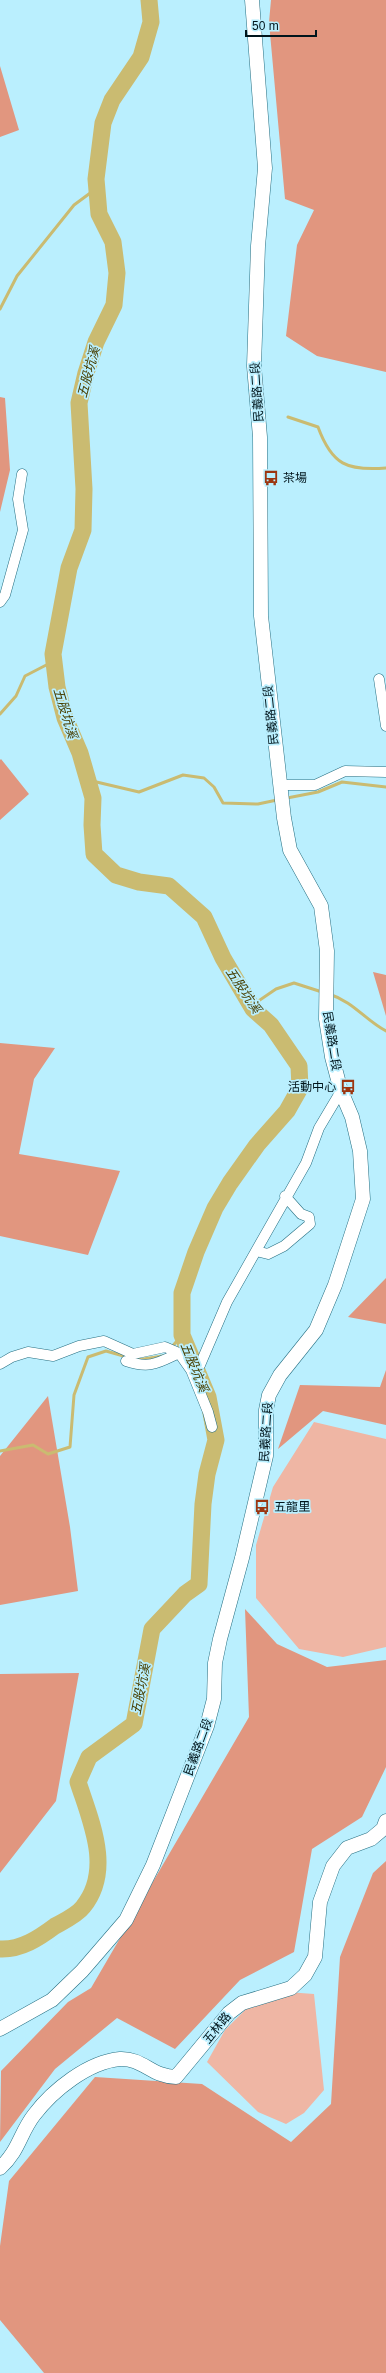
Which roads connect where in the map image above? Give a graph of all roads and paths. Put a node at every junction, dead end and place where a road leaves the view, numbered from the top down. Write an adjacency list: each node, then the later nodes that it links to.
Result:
1 (252, 0): 7 (main road, 民義路二段)
2 (22, 474): 3 (street)
3 (0, 602)
4 (379, 679): 5 (street)
5 (386, 726)
6 (386, 772): 7 (street)
7 (280, 794): 8 (main road, 民義路二段)
8 (341, 1091): 9 (street); 17 (main road, 民義路二段)
9 (286, 1196): 10 (street); 10 (street)
10 (256, 1251): 14 (street)
11 (179, 1353): 12 (street); 13 (street); 14 (street)
12 (126, 1361)
13 (0, 1364)
14 (195, 1368): 15 (street)
15 (212, 1428)
16 (386, 1821): 18 (main road, 五林路)
17 (0, 2029)
18 (0, 2168)

